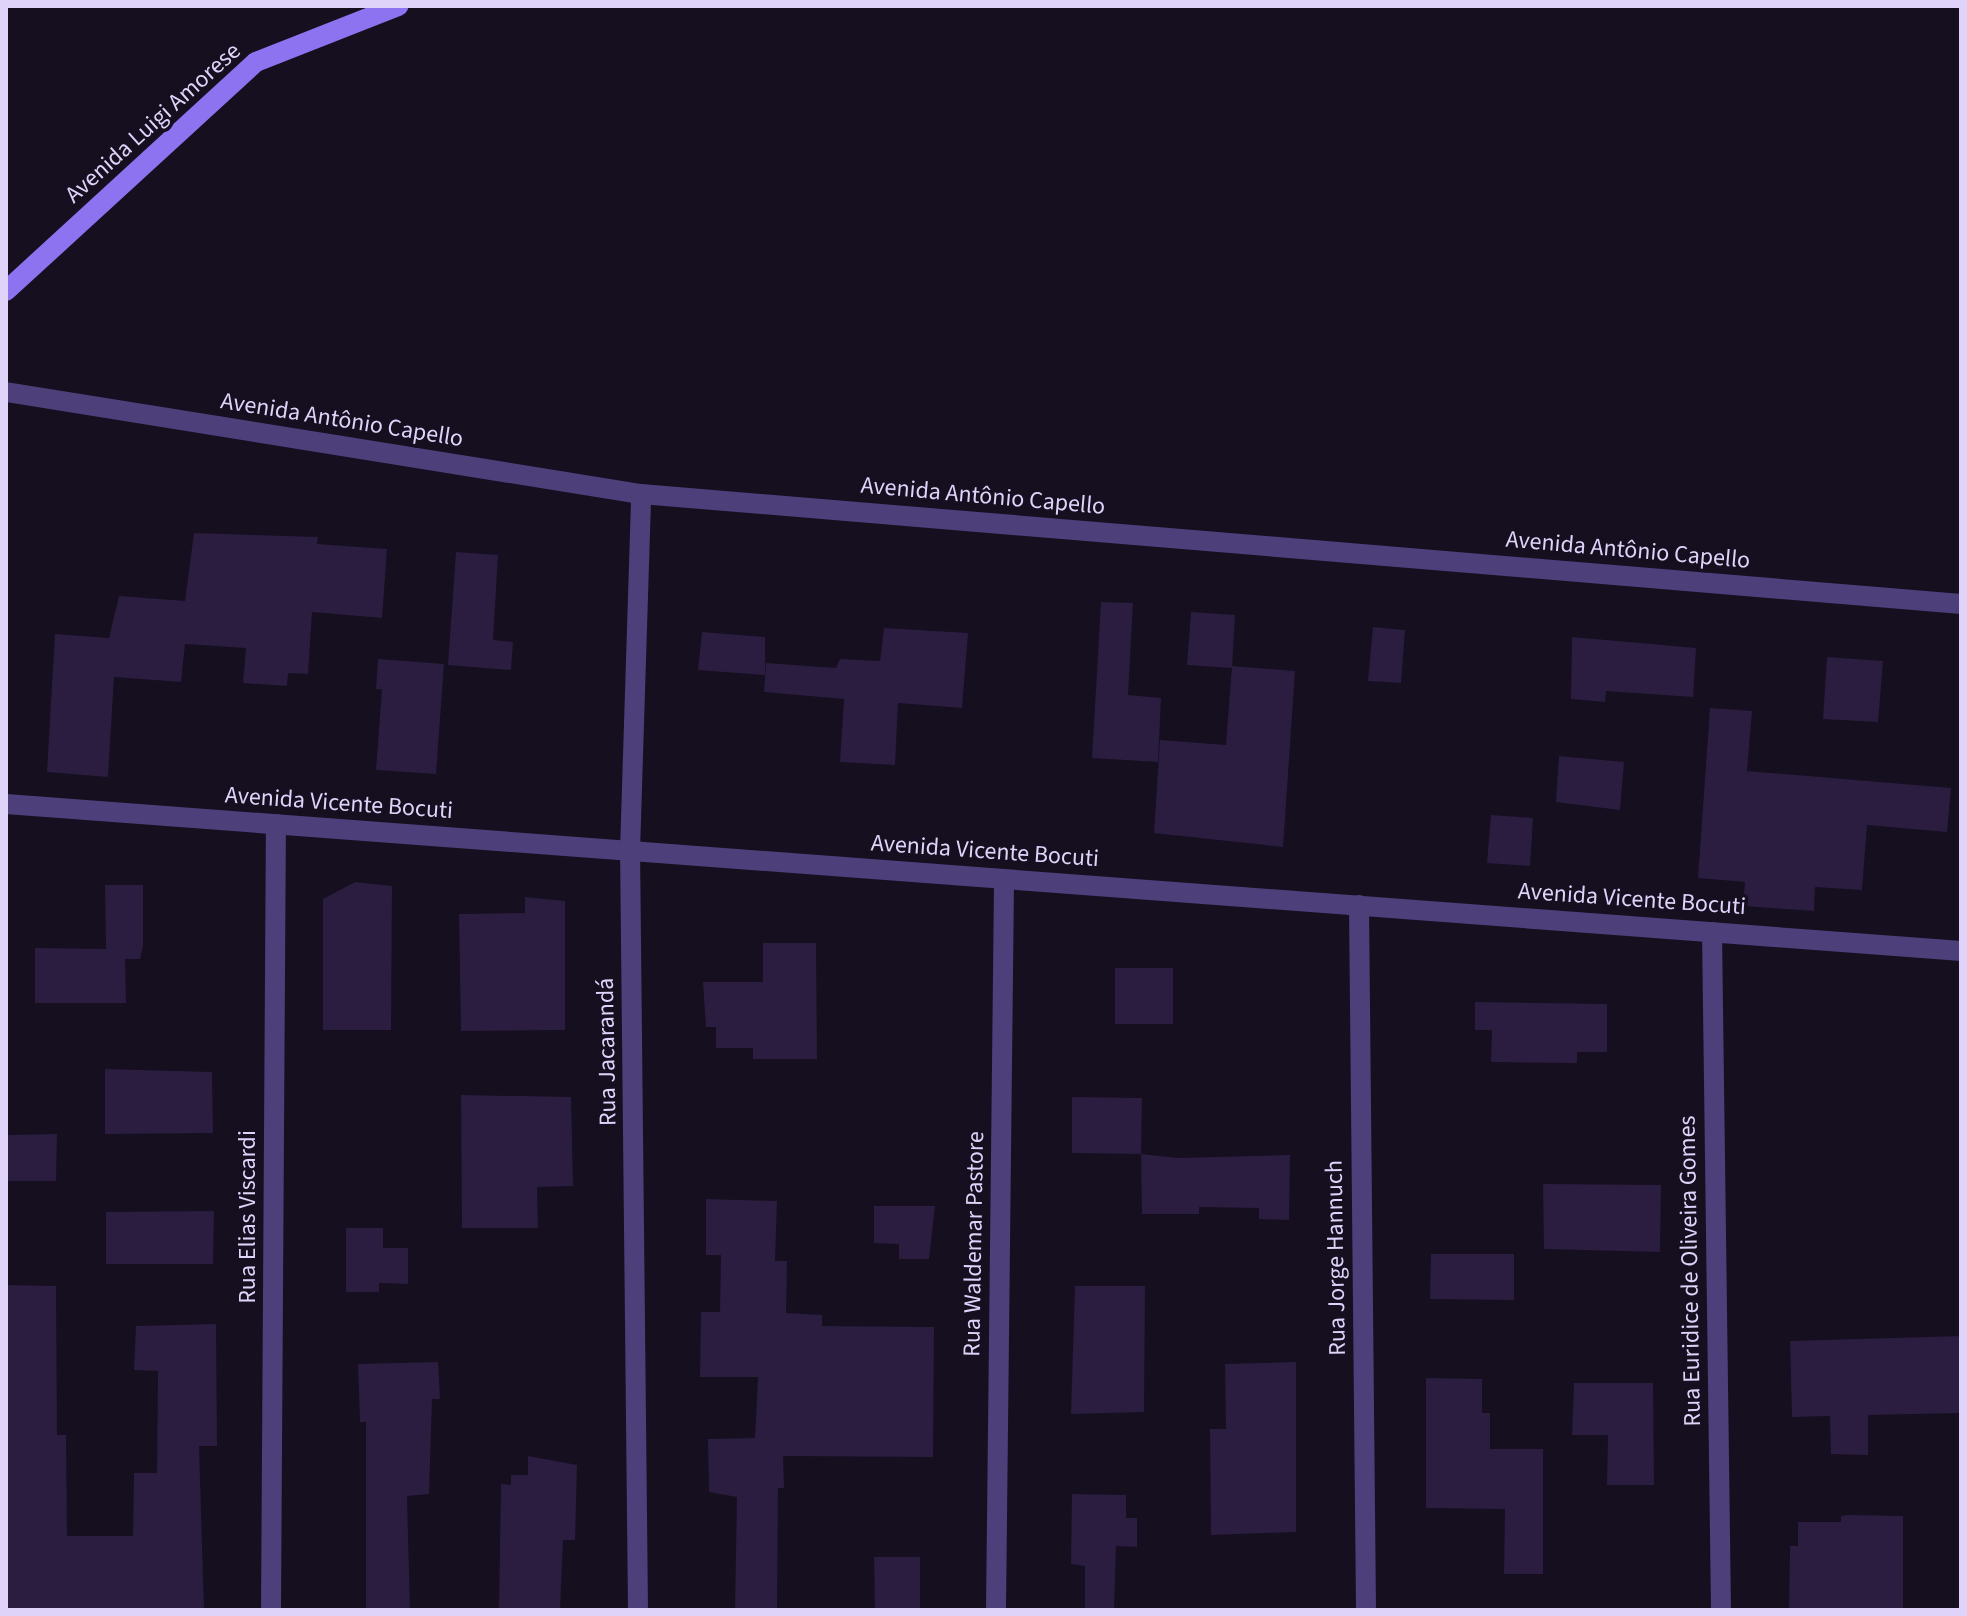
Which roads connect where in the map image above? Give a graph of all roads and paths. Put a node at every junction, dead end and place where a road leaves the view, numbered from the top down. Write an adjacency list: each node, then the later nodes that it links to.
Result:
1 (398, 6): 2 (street, Avenida Luigi Amorese)
2 (6, 291)
3 (6, 392): 4 (street, Avenida Antônio Capello)
4 (641, 494): 5 (street, Avenida Antônio Capello); 8 (street, Rua Jacarandá)
5 (1961, 604)
6 (6, 804): 7 (street, Avenida Vicente Bocuti)
7 (276, 824): 8 (street, Avenida Vicente Bocuti); 13 (street, Rua Elias Viscardi)
8 (630, 851): 9 (street, Avenida Vicente Bocuti); 14 (street, Rua Jacarandá)
9 (1004, 879): 10 (street, Avenida Vicente Bocuti); 15 (street, Rua Waldemar Pastore)
10 (1359, 905): 11 (street, Avenida Vicente Bocuti); 16 (street, Rua Jorge Hannuch)
11 (1712, 932): 12 (street, Avenida Vicente Bocuti); 17 (street, Rua Euridice de Oliveira Gomes)
12 (1961, 951)
13 (271, 1610)
14 (638, 1610)
15 (996, 1610)
16 (1366, 1610)
17 (1721, 1610)

